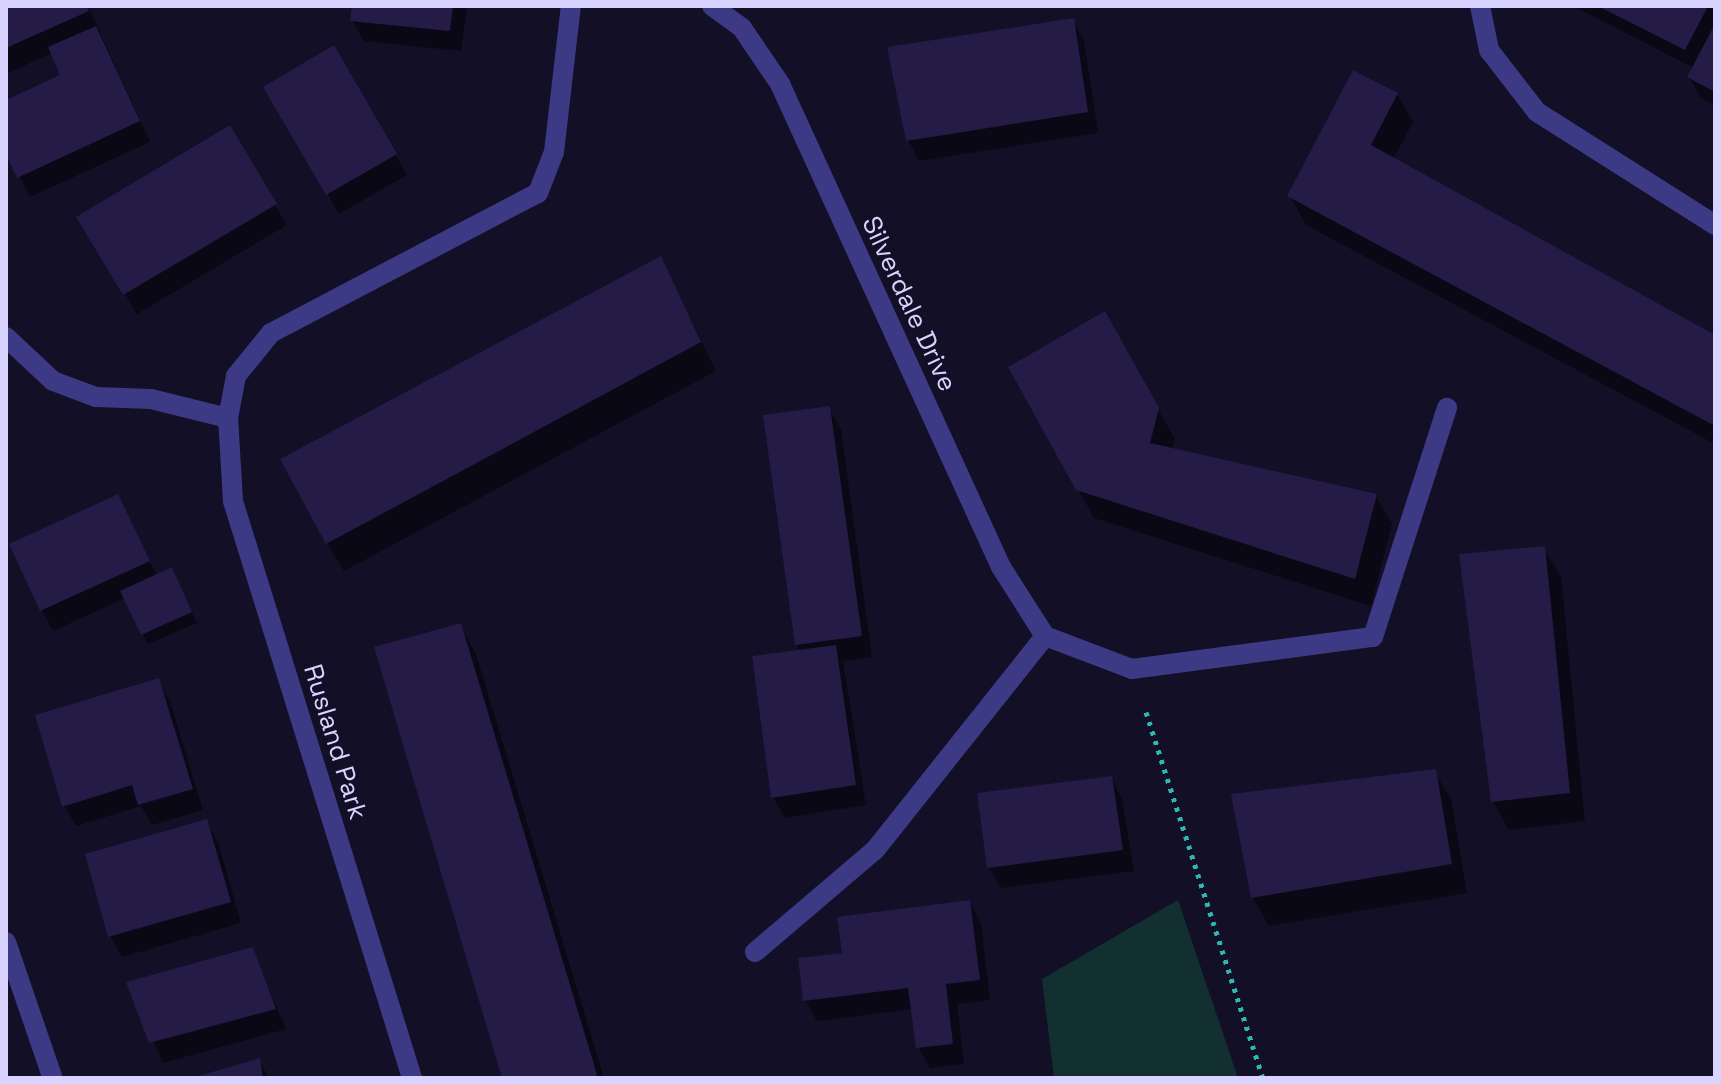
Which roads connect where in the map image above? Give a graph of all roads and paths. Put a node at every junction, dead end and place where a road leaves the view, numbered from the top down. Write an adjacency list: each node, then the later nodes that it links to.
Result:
1 (571, 6): 7 (street, Rusland Park)
2 (712, 6): 8 (street, Silverdale Drive)
3 (1480, 6): 4 (street)
4 (1715, 225)
5 (6, 337): 7 (street)
6 (1447, 408): 9 (street)
7 (228, 418): 13 (street, Rusland Park)
8 (1045, 636): 9 (street); 11 (street)
9 (1132, 669): 14 (path)
10 (6, 942): 12 (street)
11 (755, 952)
12 (52, 1076)
13 (412, 1078)
14 (1263, 1078)

